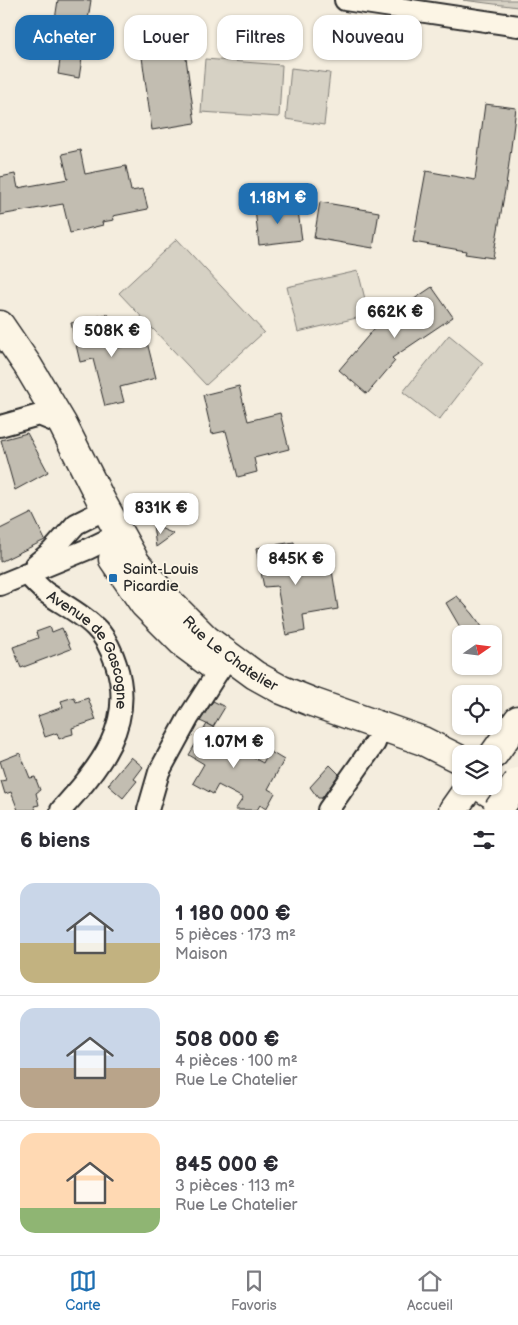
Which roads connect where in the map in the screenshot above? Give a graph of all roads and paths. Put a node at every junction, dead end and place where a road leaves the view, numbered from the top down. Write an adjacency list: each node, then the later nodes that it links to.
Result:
1 (345, 0): 2 (street)
2 (518, 26)
3 (0, 326): 5 (main road, Rue Le Chatelier)
4 (0, 354): 5 (main road, Rue Le Chatelier)
5 (51, 420): 6 (street); 7 (main road, Rue Le Chatelier)
6 (0, 426)
7 (98, 513): 8 (main road, Rue Le Chatelier); 9 (street)
8 (111, 538): 9 (street); 11 (main road, Rue Le Chatelier)
9 (26, 573): 10 (street); 21 (street, Avenue de Gascogne)
10 (0, 585)
11 (224, 663): 13 (main road, Rue Le Chatelier); 15 (main road, Rue Le Chatelier); 22 (street)
12 (518, 720): 14 (main road)
13 (375, 743): 16 (main road, Rue Le Chatelier); 23 (street)
14 (501, 745)
15 (452, 756)
16 (452, 772)
17 (518, 782): 24 (main road, bridge)
18 (502, 783): 19 (main road)
19 (518, 793)
20 (493, 795): 25 (main road)
21 (61, 810)
22 (148, 810)
23 (328, 810)
24 (498, 810)
25 (518, 810)

